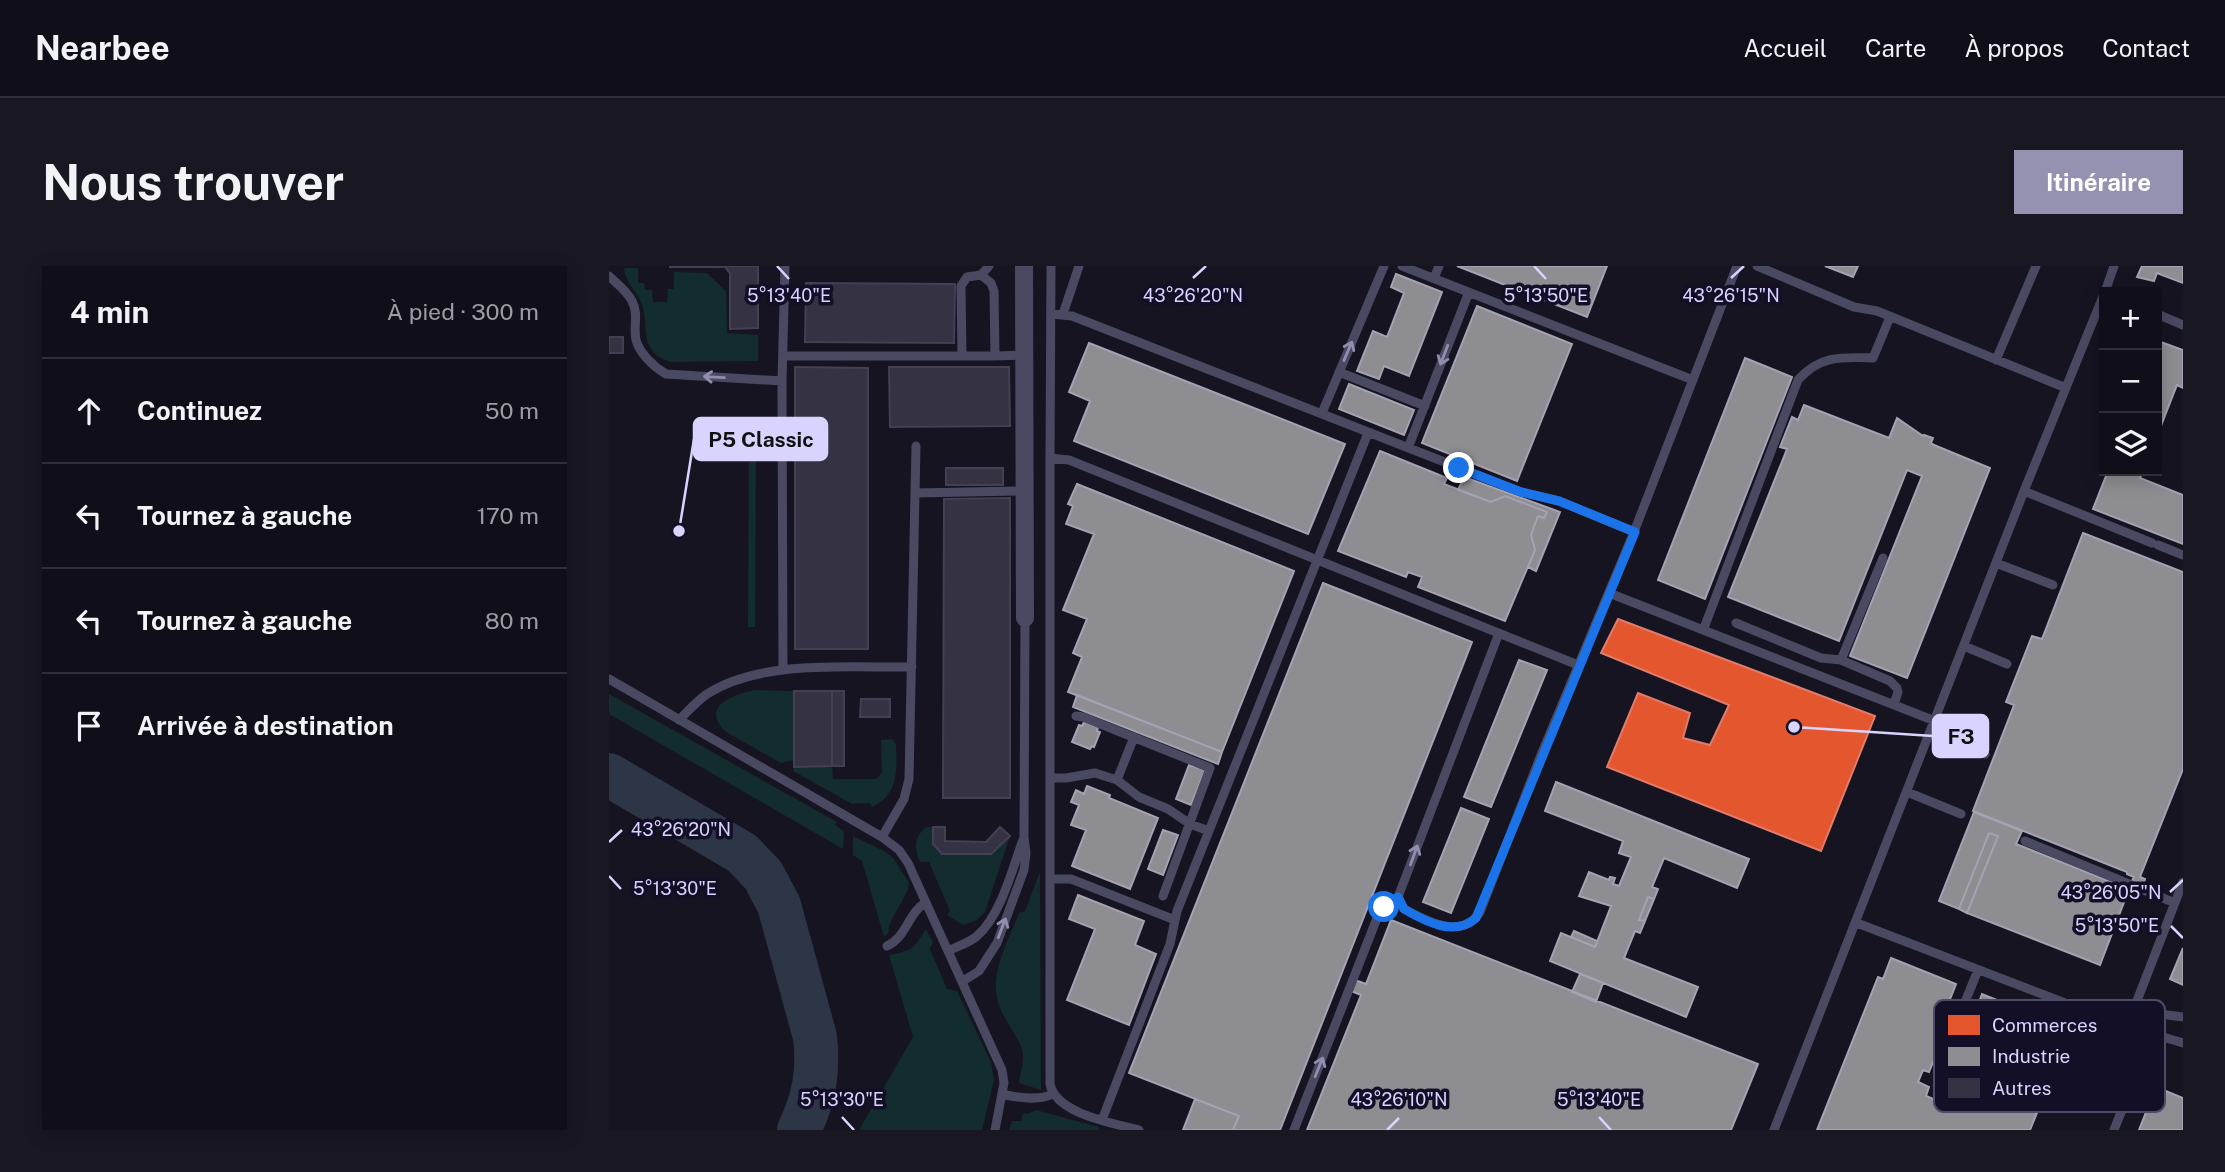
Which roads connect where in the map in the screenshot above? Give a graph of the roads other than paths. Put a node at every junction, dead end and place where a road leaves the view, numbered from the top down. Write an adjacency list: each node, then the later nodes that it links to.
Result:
1 (785, 266): 25 (lane)
2 (989, 266): 13 (lane)
3 (1024, 266): 24 (street)
4 (1051, 266): 19 (lane)
5 (1079, 266): 20 (lane)
6 (1384, 266): 29 (lane, one-way to 6)
7 (1402, 266): 15 (lane)
8 (1439, 266): 15 (lane)
9 (1737, 266): 30 (lane)
10 (1756, 266): 22 (lane)
11 (2036, 266): 28 (lane)
12 (2115, 267): 16 (lane)
13 (981, 275): 26 (lane); 27 (lane)
14 (609, 276): 31 (lane, one-way to 14)
15 (1434, 278): 17 (lane)
16 (2107, 287)
17 (1469, 292): 30 (lane); 33 (lane, one-way to 33)
18 (2099, 306): 32 (lane)
19 (1051, 314): 20 (lane); 38 (lane)
20 (1063, 314): 34 (lane)
21 (2162, 316): 23 (lane)
22 (1890, 317): 28 (lane); 51 (lane)
23 (2183, 325)
24 (1024, 355): 27 (lane); 39 (street)
25 (783, 356): 26 (lane); 31 (lane)
26 (962, 356): 27 (lane)
27 (995, 356)
28 (1996, 360): 32 (lane)
29 (1339, 372): 33 (lane); 34 (lane)
30 (1693, 380): 42 (lane)
31 (782, 381): 58 (lane)
32 (2066, 388): 40 (lane)
33 (1425, 406): 37 (lane)
34 (1321, 413): 35 (lane)
35 (1368, 433): 37 (lane); 45 (lane)
36 (916, 446): 41 (lane)
37 (1408, 448): 42 (lane)
38 (1050, 458): 45 (lane); 67 (lane)
39 (1024, 491): 41 (lane); 49 (street)
40 (2024, 491): 43 (lane); 46 (lane)
41 (915, 493): 57 (lane)
42 (1635, 532): 48 (lane)
43 (2183, 555)
44 (1883, 558): 54 (lane)
45 (1318, 560): 52 (lane); 72 (lane)
46 (1996, 563): 47 (lane); 53 (lane)
47 (2053, 585)
48 (1609, 593): 51 (lane); 56 (lane)
49 (1024, 618): 74 (lane)
50 (1737, 623): 54 (lane)
51 (1704, 628): 60 (lane)
52 (1499, 633): 56 (lane); 79 (lane, one-way to 52)
53 (1964, 646): 55 (lane); 63 (lane)
54 (1841, 660): 60 (lane)
55 (2007, 664)
56 (1579, 665): 79 (lane)
57 (912, 667): 58 (lane); 73 (lane)
58 (783, 669): 62 (lane)
59 (609, 679): 62 (lane)
60 (1894, 704): 63 (lane)
61 (1076, 716): 65 (lane)
62 (680, 720): 73 (lane)
63 (1935, 721): 64 (lane)
64 (1930, 732): 66 (lane); 69 (lane)
65 (1134, 737): 68 (lane); 71 (lane)
66 (1985, 754)
67 (1050, 778): 68 (lane); 76 (lane)
68 (1117, 780): 71 (lane)
69 (1907, 792): 70 (lane); 83 (lane)
70 (1961, 814)
71 (1190, 824): 72 (lane); 78 (lane)
72 (1209, 831): 82 (lane)
73 (882, 837): 80 (lane)
74 (1024, 837): 85 (lane); 87 (lane, one-way to 74)
75 (2025, 841): 81 (lane)
76 (1050, 879): 82 (lane); 96 (lane)
77 (2183, 882): 81 (lane)
78 (1163, 896)
79 (1398, 897): 101 (lane, one-way to 79)
80 (926, 902): 84 (lane); 85 (lane)
81 (2175, 903): 90 (lane)
82 (1174, 920): 98 (lane)
83 (1857, 923): 86 (lane); 102 (lane)
84 (887, 946)
85 (948, 951): 87 (lane)
86 (1978, 970): 88 (lane); 89 (lane)
87 (963, 981): 95 (lane)
88 (1966, 1000)
89 (2057, 1000)
90 (2137, 1000)
91 (2165, 1015): 92 (lane)
92 (2183, 1017)
93 (2165, 1038): 94 (lane)
94 (2183, 1043)
95 (1002, 1094): 96 (lane); 100 (lane)
96 (1053, 1094): 98 (lane)
97 (2121, 1112): 103 (lane)
98 (1102, 1120): 99 (lane)
99 (1134, 1129)
100 (995, 1130)
101 (1294, 1130)
102 (1774, 1130)
103 (2114, 1130)

